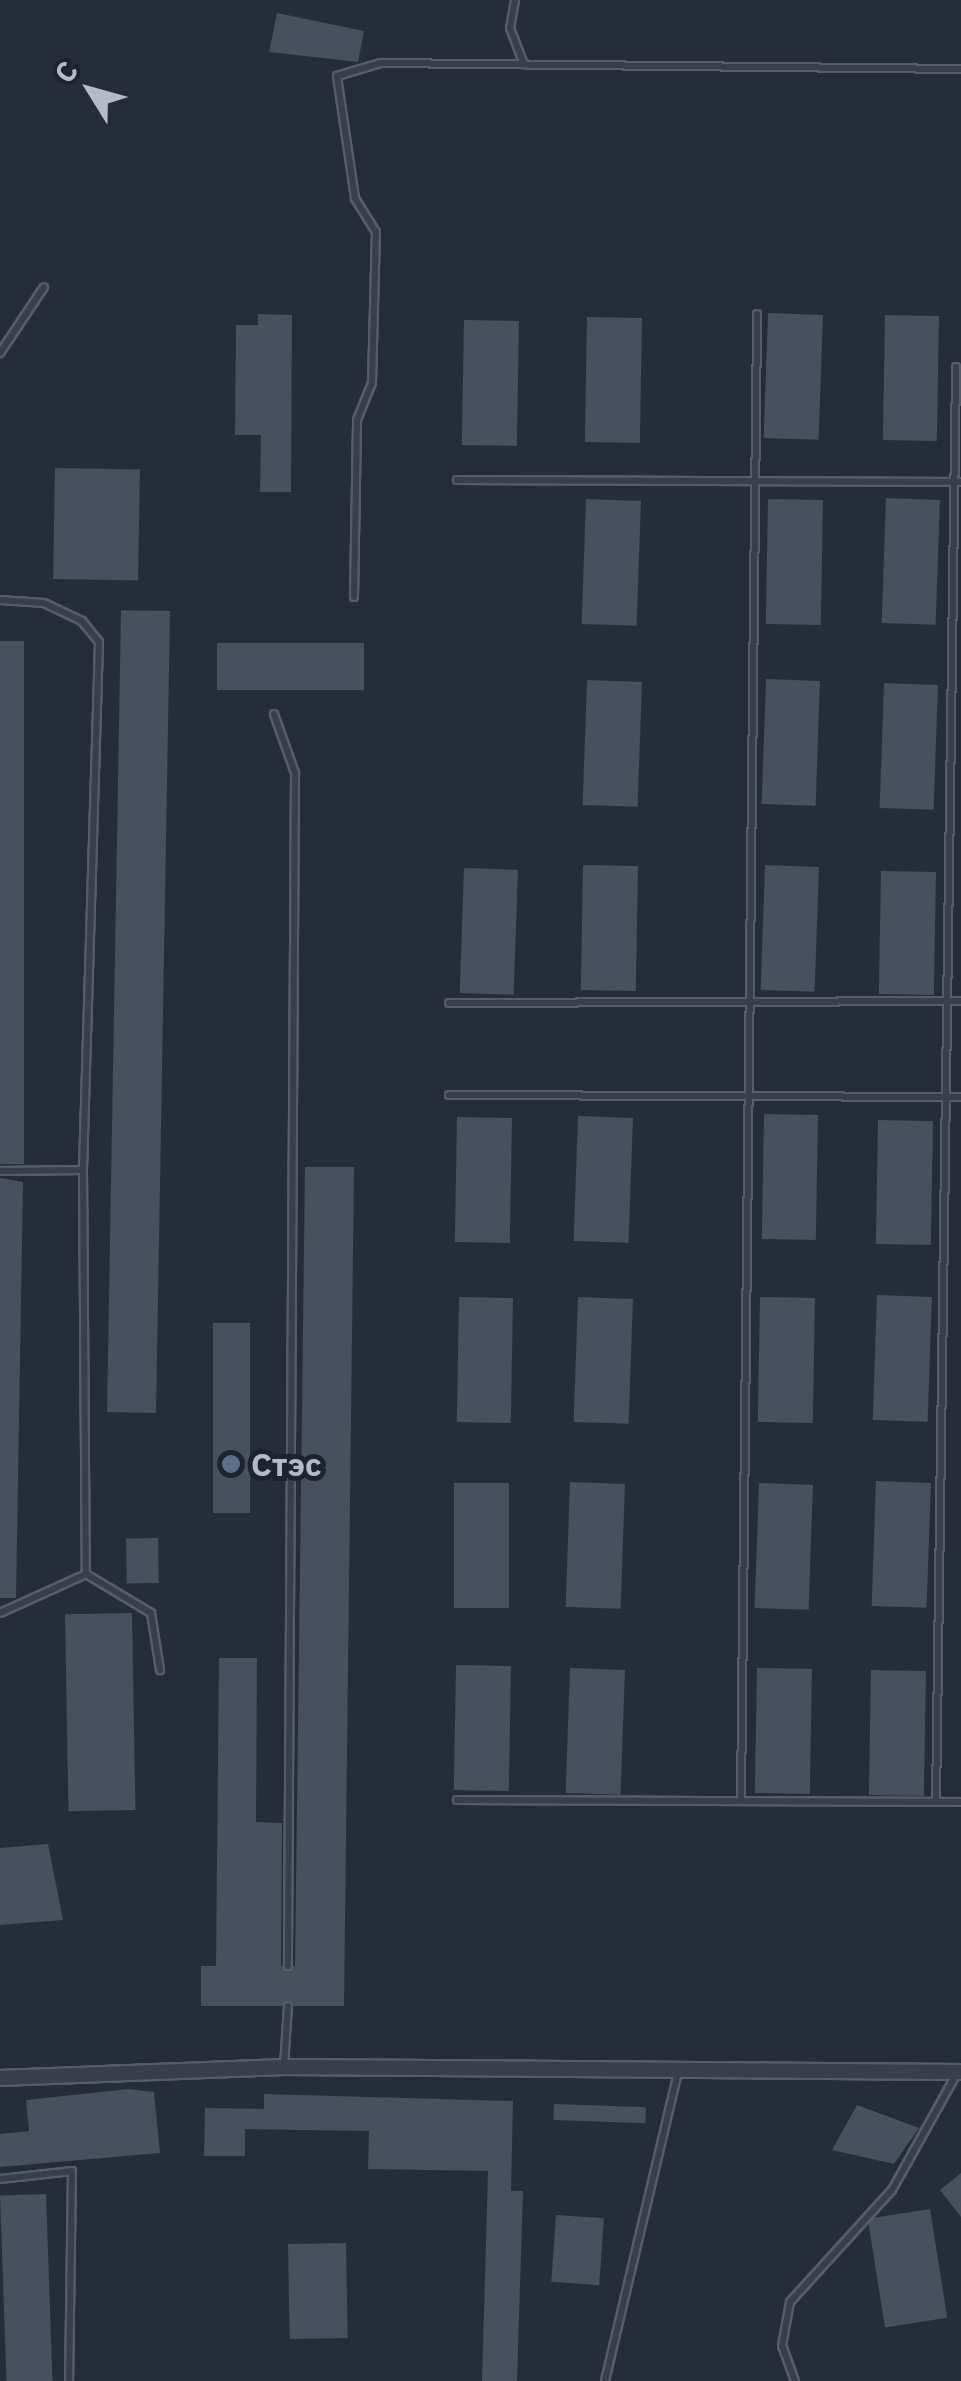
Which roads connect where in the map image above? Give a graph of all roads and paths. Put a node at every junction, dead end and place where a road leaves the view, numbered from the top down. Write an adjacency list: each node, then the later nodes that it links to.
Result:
1 (514, 0): 2 (lane)
2 (524, 64): 3 (lane); 11 (lane)
3 (961, 69)
4 (44, 287): 6 (lane)
5 (757, 314): 9 (lane)
6 (0, 352)
7 (956, 367): 10 (lane)
8 (456, 480): 9 (lane)
9 (755, 481): 10 (lane); 16 (lane)
10 (957, 482): 14 (lane)
11 (354, 597)
12 (0, 600): 22 (lane)
13 (274, 714): 31 (lane)
14 (948, 1001): 15 (lane); 16 (lane); 20 (lane)
15 (961, 1001)
16 (749, 1002): 17 (lane); 19 (lane)
17 (449, 1004)
18 (449, 1095): 19 (lane)
19 (747, 1096): 20 (lane); 28 (lane)
20 (946, 1097): 21 (lane); 29 (lane)
21 (961, 1098)
22 (83, 1170): 23 (lane); 24 (lane)
23 (0, 1171)
24 (86, 1574): 25 (lane); 26 (lane)
25 (0, 1614)
26 (160, 1670)
27 (457, 1800): 28 (lane)
28 (741, 1800): 29 (lane)
29 (936, 1802): 30 (lane)
30 (961, 1802)
31 (288, 1966)
32 (288, 2006): 33 (lane)
33 (284, 2067): 34 (street); 36 (street)
34 (678, 2071): 35 (street); 39 (lane)
35 (959, 2072): 40 (lane)
36 (0, 2078)
37 (0, 2179): 38 (lane)
38 (69, 2381)
39 (606, 2381)
40 (794, 2381)

